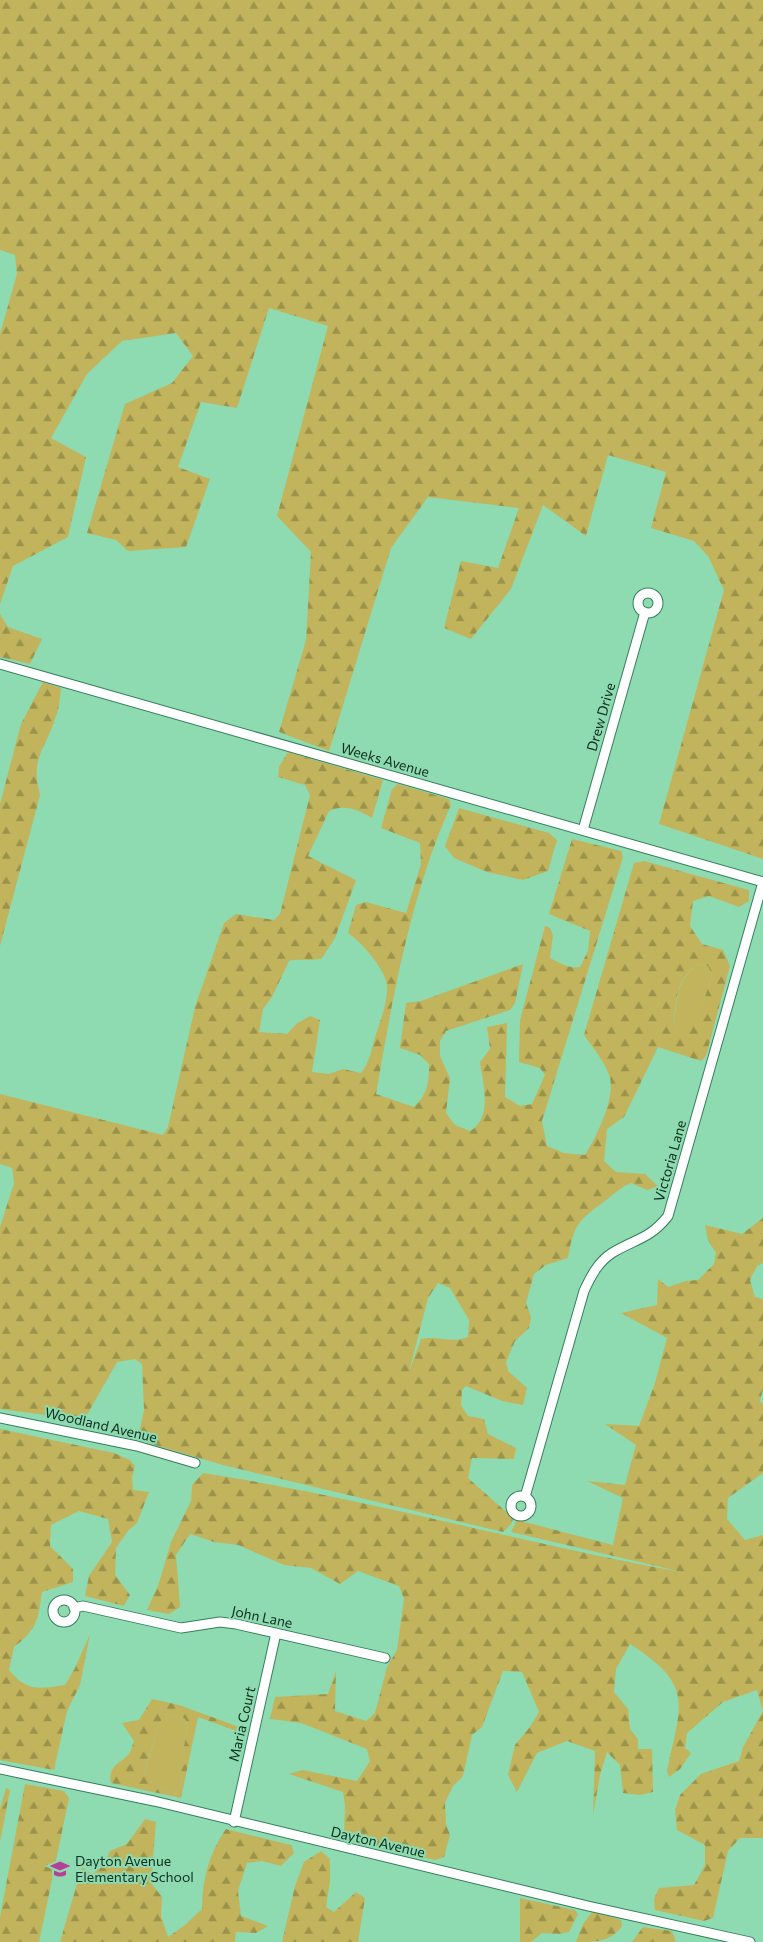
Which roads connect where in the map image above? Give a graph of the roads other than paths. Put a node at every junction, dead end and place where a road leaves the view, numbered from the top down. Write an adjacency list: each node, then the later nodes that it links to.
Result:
1 (645, 612): 3 (street, Drew Drive)
2 (0, 664): 3 (street, Weeks Avenue)
3 (583, 830): 4 (street, Weeks Avenue)
4 (763, 882): 7 (street, Victoria Lane)
5 (0, 1418): 6 (street, Woodland Avenue)
6 (195, 1463)
7 (525, 1497)
8 (74, 1608): 9 (street, John Lane)
9 (276, 1633): 10 (street, John Lane); 12 (street, Maria Court)
10 (385, 1658)
11 (0, 1769): 12 (street, Dayton Avenue)
12 (234, 1822): 13 (street, Dayton Avenue)
13 (750, 1942)

